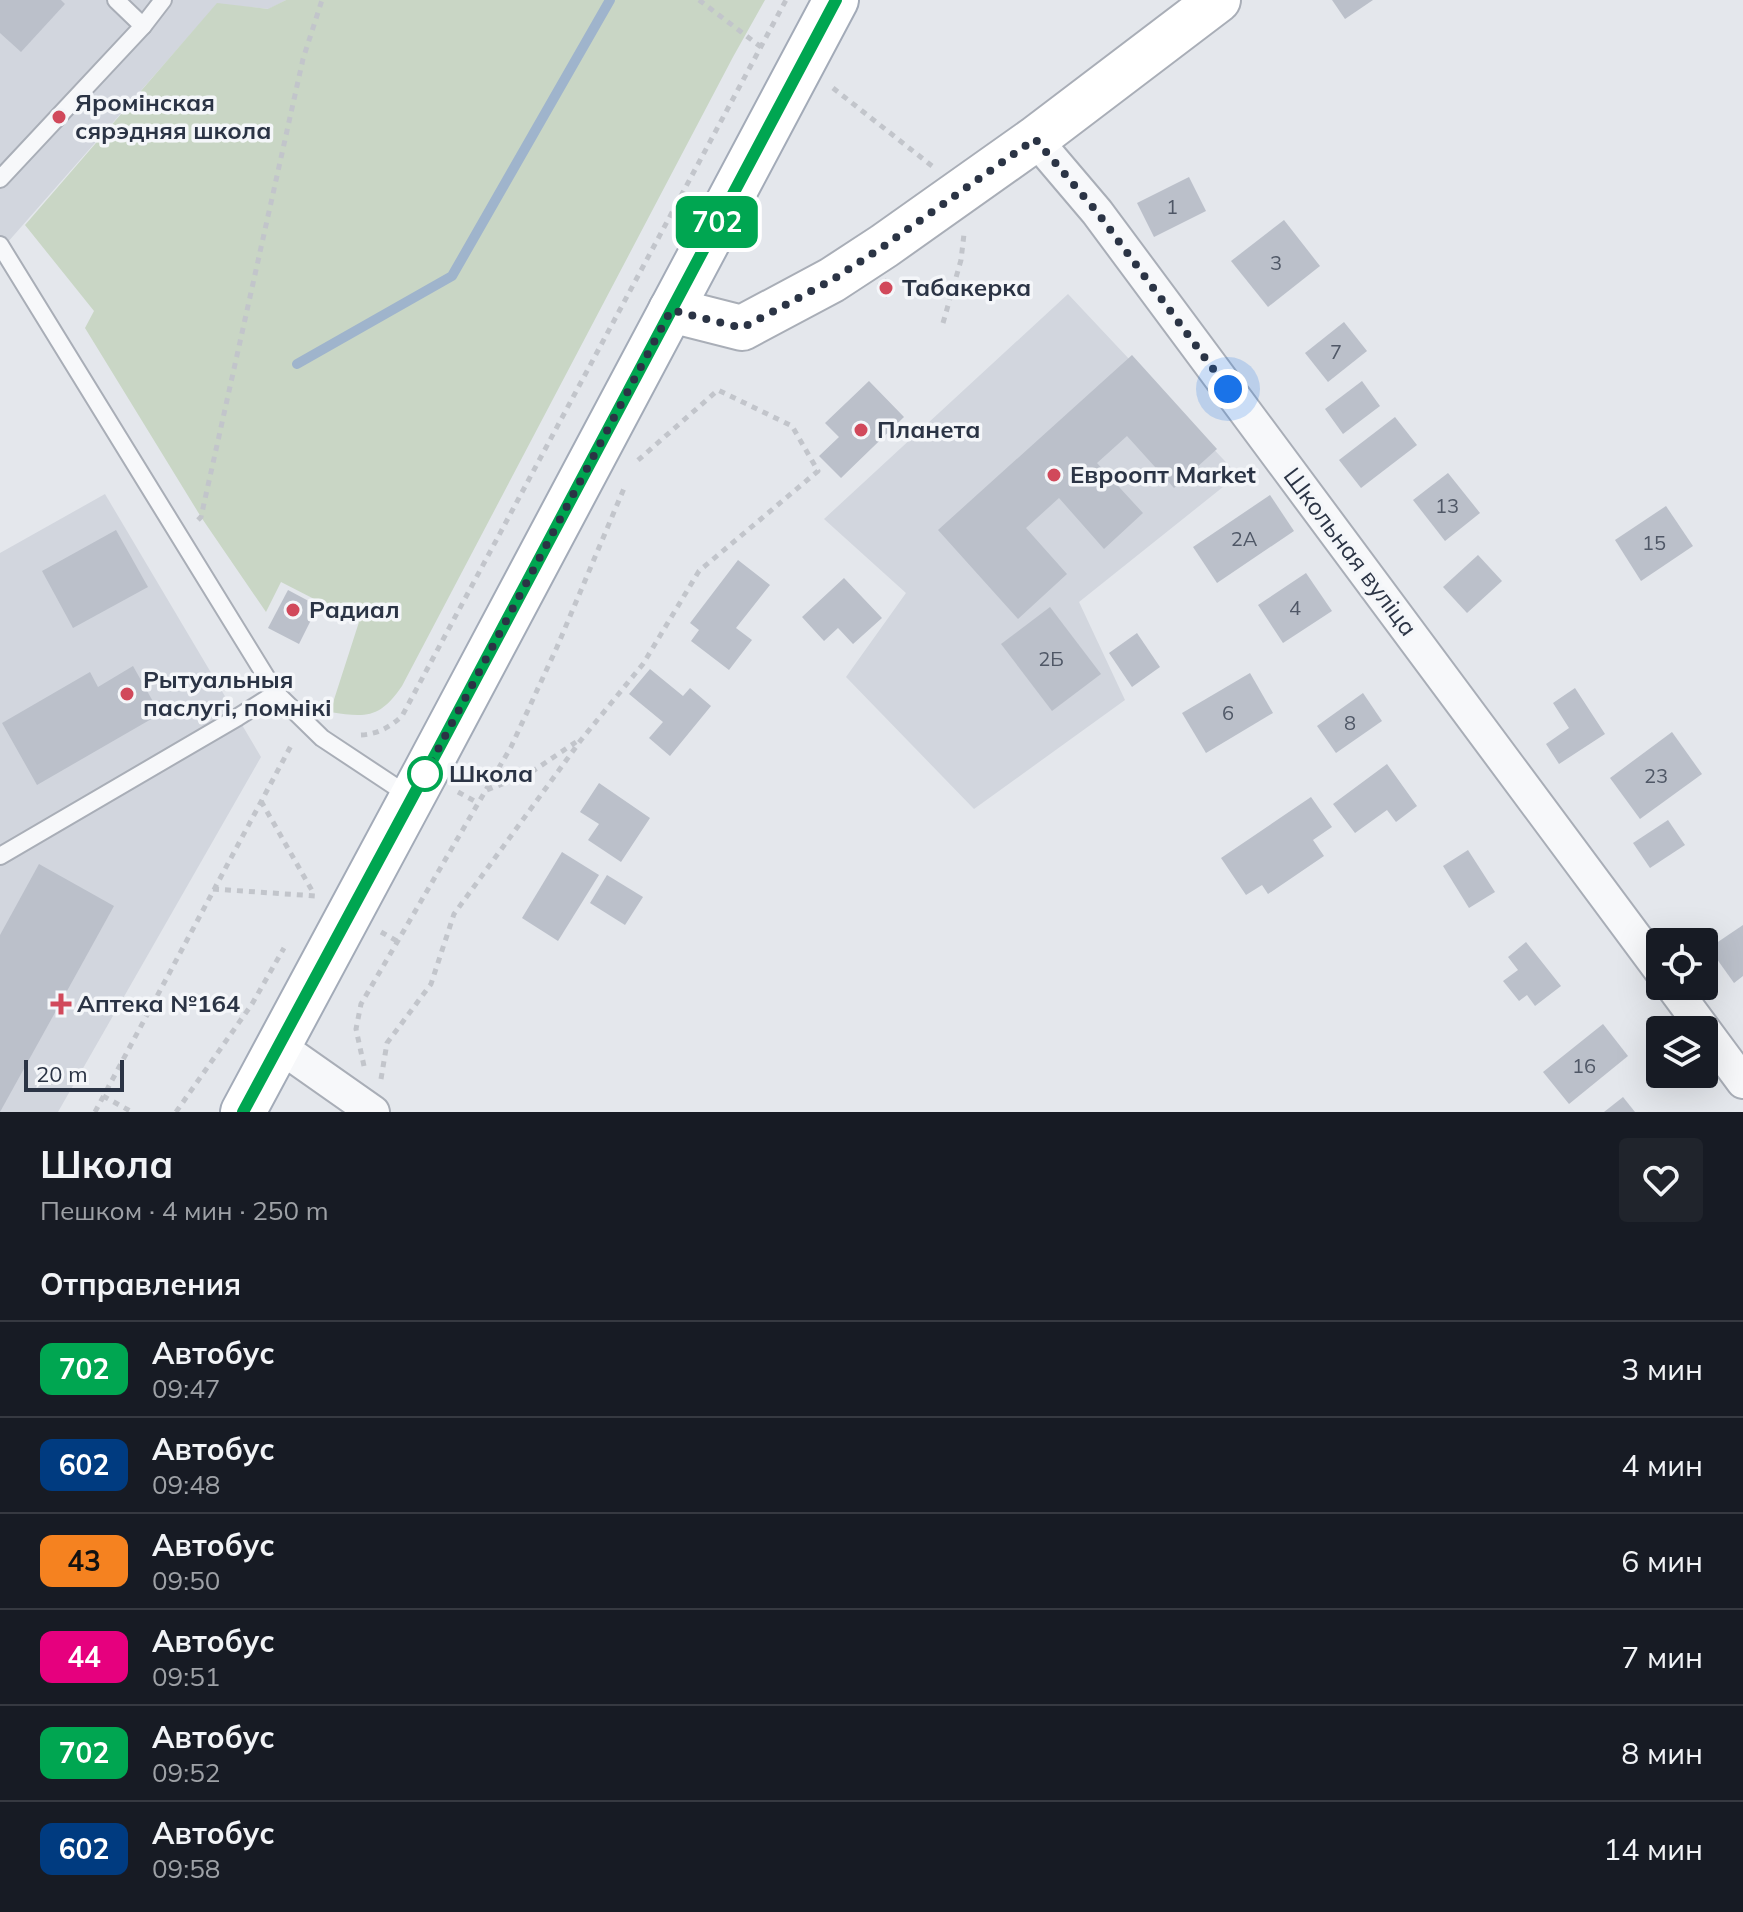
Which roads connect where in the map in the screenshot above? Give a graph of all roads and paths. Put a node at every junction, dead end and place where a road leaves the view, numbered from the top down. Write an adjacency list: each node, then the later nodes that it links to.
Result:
1 (116, 0): 8 (lane)
2 (163, 0): 8 (lane)
3 (322, 0): 20 (path)
4 (699, 0): 9 (path)
5 (786, 0): 9 (path)
6 (836, 0): 16 (main road)
7 (1218, 0): 11 (main road)
8 (143, 26): 13 (lane)
9 (761, 47): 22 (path)
10 (832, 88): 12 (path)
11 (1035, 139): 16 (main road); 32 (street, Школьная вуліца)
12 (938, 171)
13 (0, 179)
14 (964, 233): 17 (path)
15 (0, 245): 20 (lane)
16 (671, 310): 25 (main road)
17 (943, 323)
18 (634, 464): 23 (path)
19 (628, 478): 24 (path)
20 (183, 539): 21 (lane)
21 (276, 693): 22 (lane); 27 (lane)
22 (322, 738): 25 (lane); 26 (path)
23 (581, 740): 24 (path); 38 (path)
24 (486, 790): 35 (path)
25 (412, 798): 34 (main road)
26 (261, 801): 28 (path); 29 (path)
27 (0, 856)
28 (213, 889): 29 (path); 37 (path)
29 (314, 895): 30 (path)
30 (306, 909)
31 (291, 936): 41 (path)
32 (1646, 951)
33 (1682, 1000): 36 (street)
34 (279, 1046): 38 (street); 42 (main road)
35 (365, 1069)
36 (1743, 1082)
37 (103, 1096): 39 (path); 40 (path)
38 (377, 1098)
39 (95, 1112)
40 (132, 1112)
41 (176, 1112)
42 (243, 1112)

